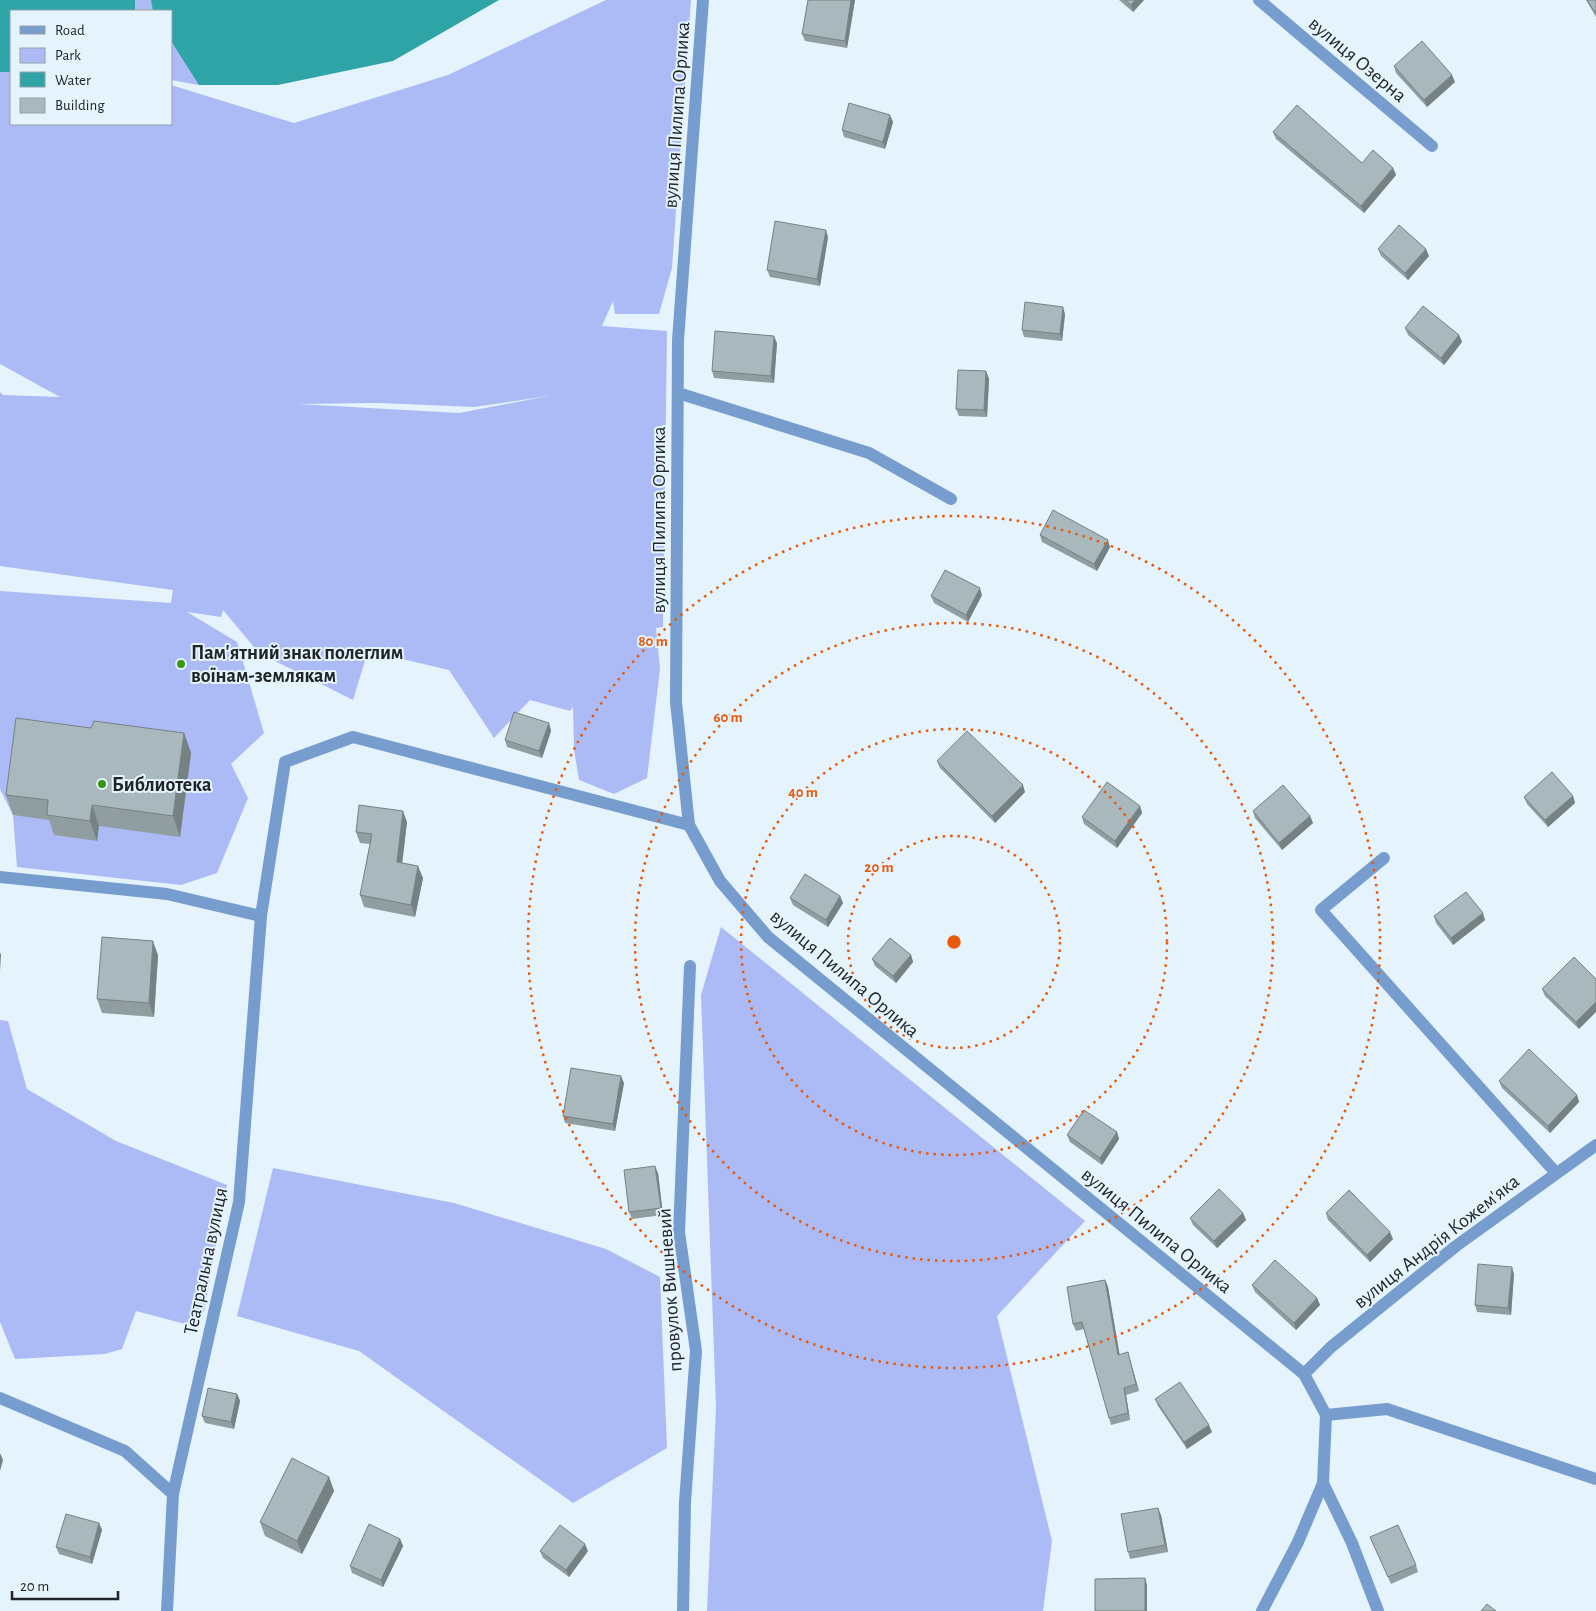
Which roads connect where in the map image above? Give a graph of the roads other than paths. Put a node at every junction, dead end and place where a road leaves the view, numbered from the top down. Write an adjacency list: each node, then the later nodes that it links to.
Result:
1 (702, 0): 4 (street, вулиця Пилипа Орлика)
2 (1259, 0): 3 (street, вулиця Озерна)
3 (1432, 146)
4 (678, 393): 5 (street); 6 (street, вулиця Пилипа Орлика)
5 (951, 498)
6 (689, 824): 9 (street, Театральна вулиця); 13 (street, вулиця Пилипа Орлика)
7 (1384, 858): 12 (street)
8 (0, 877): 9 (street)
9 (261, 916): 18 (street, Театральна вулиця)
10 (690, 966): 20 (street, провулок Вишневий)
11 (1596, 1145): 12 (street, вулиця Андрія Кожем'яка)
12 (1556, 1173): 13 (street, вулиця Андрія Кожем'яка)
13 (1304, 1374): 15 (street, вулиця Пилипа Орлика)
14 (0, 1398): 18 (street)
15 (1326, 1415): 16 (street); 17 (street)
16 (1596, 1479)
17 (1323, 1483): 21 (street); 22 (street)
18 (172, 1494): 19 (street, Театральна вулиця)
19 (167, 1611)
20 (683, 1611)
21 (1262, 1611)
22 (1378, 1611)

